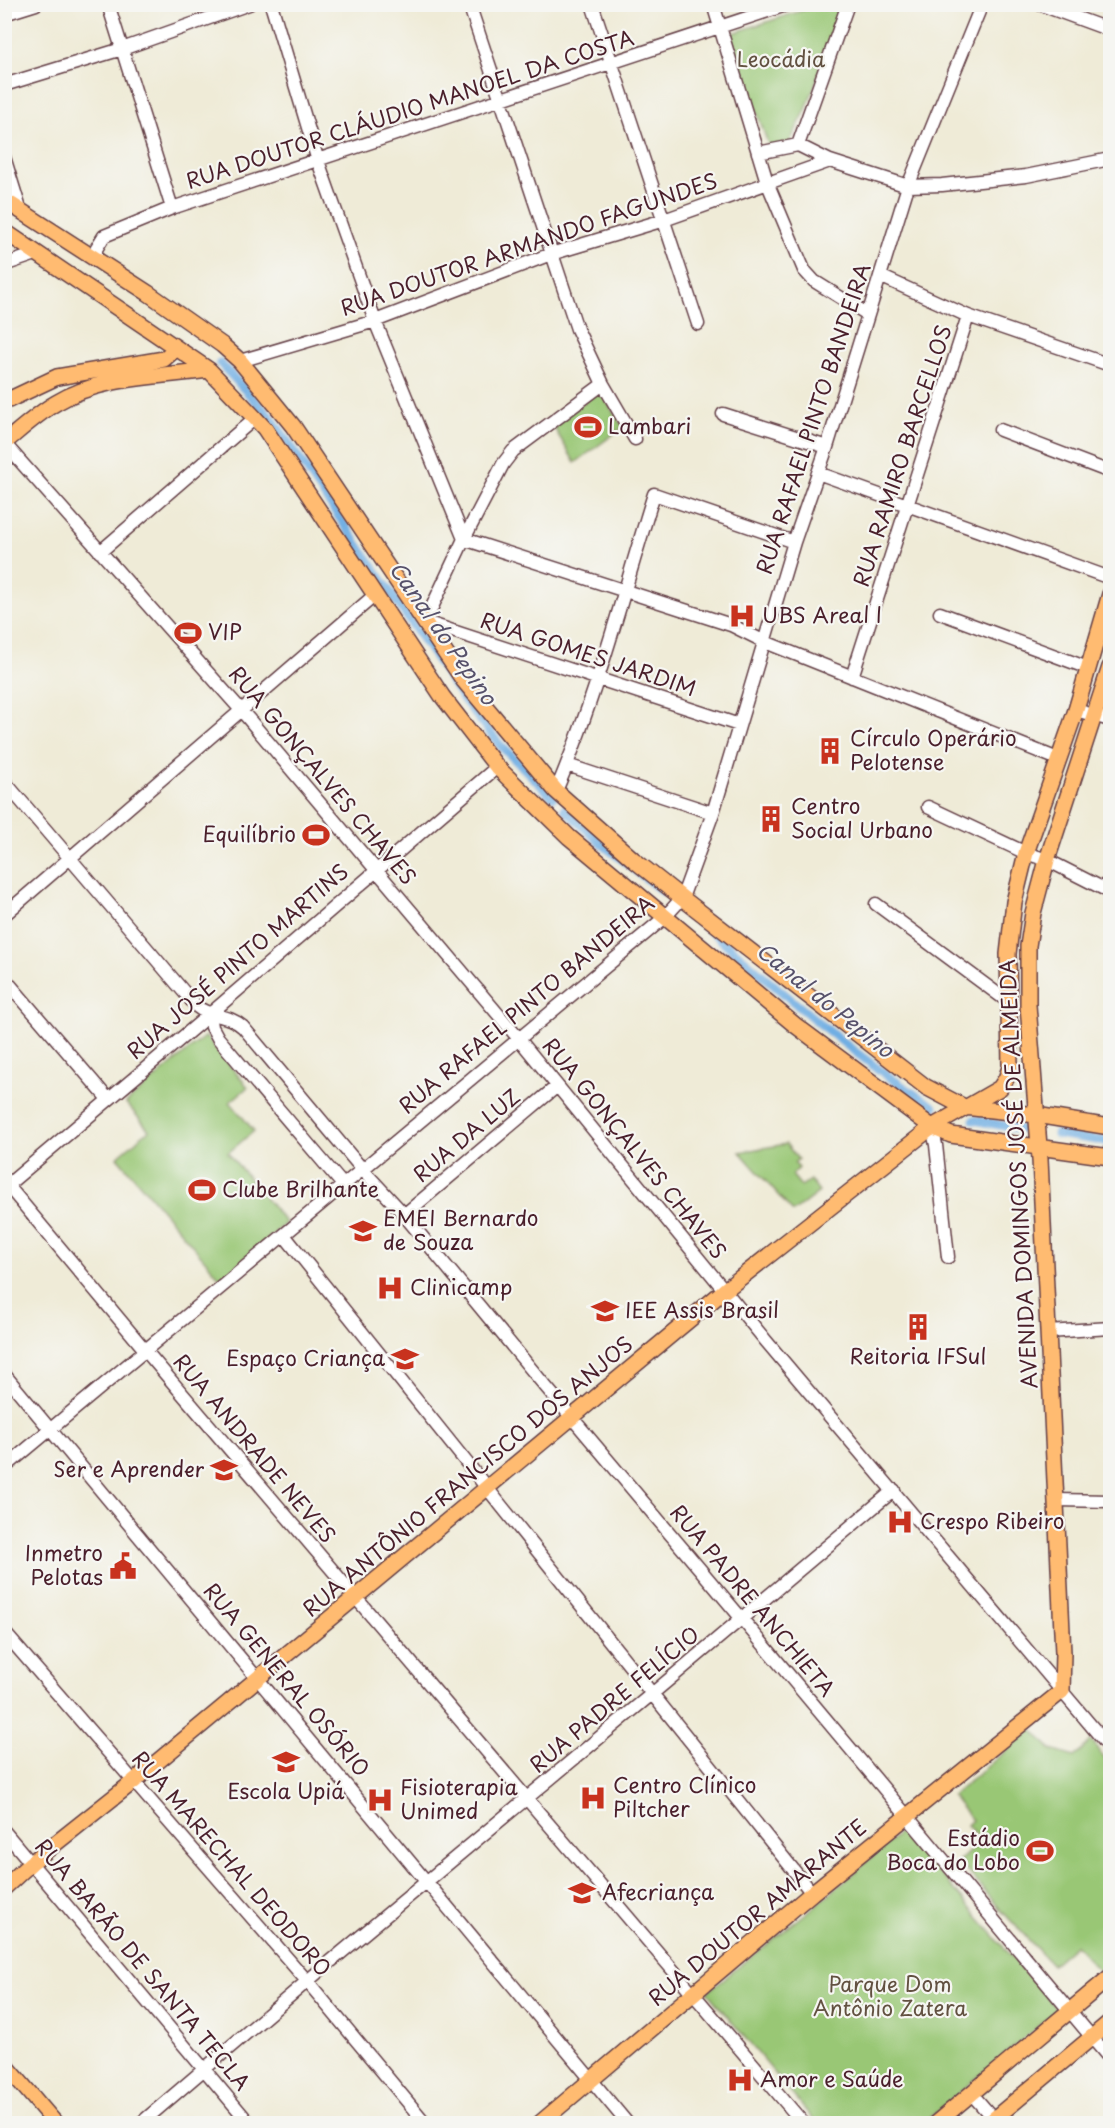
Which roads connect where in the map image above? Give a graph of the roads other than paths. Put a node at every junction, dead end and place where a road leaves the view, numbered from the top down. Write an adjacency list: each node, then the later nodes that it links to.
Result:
1 (36, 4): 12 (street)
2 (108, 4): 15 (street)
3 (249, 4): 15 (street)
4 (271, 4): 23 (street)
5 (469, 4): 18 (street)
6 (592, 4): 16 (street)
7 (713, 4): 13 (street)
8 (789, 4): 13 (street, RUA DOUTOR CLÁUDIO MANOEL DA COSTA)
9 (848, 4): 19 (street)
10 (982, 4): 26 (street, RUA RAFAEL PINTO BANDEIRA)
11 (1039, 4): 14 (street)
12 (4, 14)
13 (720, 27): 16 (street, RUA DOUTOR CLÁUDIO MANOEL DA COSTA); 20 (street)
14 (1110, 30)
15 (122, 50): 17 (street); 28 (street)
16 (612, 64): 18 (street, RUA DOUTOR CLÁUDIO MANOEL DA COSTA); 30 (street)
17 (4, 85)
18 (500, 100): 23 (street, RUA DOUTOR CLÁUDIO MANOEL DA COSTA); 33 (street)
19 (798, 145): 20 (street); 24 (street)
20 (758, 153): 25 (street)
21 (4, 157): 29 (street)
22 (1110, 159): 26 (street)
23 (318, 161): 28 (street, RUA DOUTOR CLÁUDIO MANOEL DA COSTA); 40 (street)
24 (830, 161): 25 (street, RUA DOUTOR ARMANDO FAGUNDES); 26 (street)
25 (768, 182): 30 (street, RUA DOUTOR ARMANDO FAGUNDES); 38 (street)
26 (908, 186): 36 (street, RUA RAFAEL PINTO BANDEIRA)
27 (4, 200): 29 (main road)
28 (172, 208): 34 (street, RUA DOUTOR CLÁUDIO MANOEL DA COSTA)
29 (21, 212): 34 (main road)
30 (664, 220): 33 (street, RUA DOUTOR ARMANDO FAGUNDES); 41 (street)
31 (4, 231): 32 (main road)
32 (36, 254): 35 (street); 37 (main road)
33 (551, 254): 40 (street, RUA DOUTOR ARMANDO FAGUNDES); 46 (street)
34 (96, 261): 37 (main road); 43 (main road)
35 (4, 265)
36 (880, 276): 38 (street, RUA RAFAEL PINTO BANDEIRA); 39 (street)
37 (84, 286): 42 (main road)
38 (867, 314): 54 (street, RUA RAFAEL PINTO BANDEIRA)
39 (968, 316): 44 (street); 57 (street, RUA RAMIRO BARCELLOS)
40 (375, 321): 43 (street, RUA DOUTOR ARMANDO FAGUNDES); 58 (street)
41 (698, 324)
42 (173, 346): 45 (main road); 47 (main road)
43 (240, 361): 51 (main road)
44 (1110, 365)
45 (209, 370): 49 (main road); 53 (main road)
46 (603, 384): 52 (street); 58 (street)
47 (4, 402)
48 (723, 414): 54 (street)
49 (255, 418): 51 (main road); 60 (street)
50 (1000, 430): 55 (street)
51 (282, 432): 63 (main road); 66 (main road)
52 (634, 439)
53 (4, 443): 60 (street, RUA GONÇALVES CHAVES)
54 (827, 447): 56 (street, RUA RAFAEL PINTO BANDEIRA)
55 (1110, 472)
56 (818, 473): 57 (street); 59 (street, RUA RAFAEL PINTO BANDEIRA)
57 (908, 506): 61 (street); 70 (street, RUA RAMIRO BARCELLOS)
58 (464, 539): 62 (street); 66 (street)
59 (794, 542): 62 (street); 67 (street, RUA RAFAEL PINTO BANDEIRA)
60 (100, 552): 74 (street, RUA GONÇALVES CHAVES)
61 (1110, 578)
62 (623, 590): 67 (street); 71 (street)
63 (375, 594): 73 (main road); 74 (street)
64 (1110, 594): 69 (main road, AVENIDA DOMINGOS JOSÉ DE ALMEIDA)
65 (940, 614): 69 (street)
66 (425, 622): 71 (street, RUA GOMES JARDIM); 72 (main road)
67 (765, 642): 70 (street); 78 (street, RUA RAFAEL PINTO BANDEIRA)
68 (1110, 667): 76 (main road, AVENIDA DOMINGOS JOSÉ DE ALMEIDA)
69 (1088, 668): 75 (main road, AVENIDA DOMINGOS JOSÉ DE ALMEIDA)
70 (852, 676): 79 (street)
71 (596, 679): 78 (street, RUA GOMES JARDIM); 80 (street)
72 (462, 683): 73 (main road); 83 (main road)
73 (444, 695): 81 (main road)
74 (241, 710): 87 (street); 89 (street, RUA GONÇALVES CHAVES)
75 (1076, 710): 76 (street); 79 (main road, AVENIDA DOMINGOS JOSÉ DE ALMEIDA)
76 (1095, 715): 77 (street); 88 (main road, AVENIDA DOMINGOS JOSÉ DE ALMEIDA)
77 (1110, 720)
78 (739, 725): 85 (street, RUA RAFAEL PINTO BANDEIRA)
79 (1058, 759): 86 (main road, AVENIDA DOMINGOS JOSÉ DE ALMEIDA)
80 (567, 765): 83 (street); 85 (street)
81 (496, 766): 89 (street, RUA JOSÉ PINTO MARTINS); 94 (main road)
82 (4, 781): 87 (street)
83 (556, 791): 91 (main road)
84 (928, 807): 86 (street)
85 (713, 813): 91 (street, RUA RAFAEL PINTO BANDEIRA)
86 (1026, 853): 88 (street); 96 (main road, AVENIDA DOMINGOS JOSÉ DE ALMEIDA)
87 (70, 858): 93 (street); 97 (street)
88 (1047, 860): 90 (street); 104 (main road, AVENIDA DOMINGOS JOSÉ DE ALMEIDA)
89 (375, 870): 97 (street, RUA JOSÉ PINTO MARTINS); 100 (street, RUA GONÇALVES CHAVES)
90 (1110, 892)
91 (681, 898): 94 (street, RUA RAFAEL PINTO BANDEIRA); 103 (main road)
92 (876, 904): 96 (street)
93 (4, 915)
94 (664, 918): 100 (street, RUA RAFAEL PINTO BANDEIRA); 105 (main road)
95 (4, 978): 102 (street)
96 (1010, 1003): 103 (main road, AVENIDA DOMINGOS JOSÉ DE ALMEIDA)
97 (216, 1015): 98 (street); 99 (street); 102 (street, RUA JOSÉ PINTO MARTINS)
98 (237, 1022): 99 (street); 109 (street, RUA PADRE ANCHIETA)
99 (218, 1038): 111 (street)
100 (519, 1039): 101 (street, RUA GONÇALVES CHAVES); 109 (street, RUA RAFAEL PINTO BANDEIRA)
101 (556, 1087): 112 (street, RUA DA LUZ); 115 (street, RUA GONÇALVES CHAVES)
102 (108, 1099): 110 (street, RUA JOSÉ PINTO MARTINS)
103 (964, 1107): 104 (main road); 105 (main road, RUA ANTÔNIO FRANCISCO DOS ANJOS)
104 (1036, 1115): 106 (main road); 107 (main road, AVENIDA DOMINGOS JOSÉ DE ALMEIDA)
105 (932, 1127): 107 (main road); 114 (street); 115 (main road, RUA ANTÔNIO FRANCISCO DOS ANJOS)
106 (1110, 1127)
107 (1039, 1148): 108 (main road); 117 (main road, AVENIDA DOMINGOS JOSÉ DE ALMEIDA)
108 (1110, 1157)
109 (362, 1169): 111 (street, RUA RAFAEL PINTO BANDEIRA); 112 (street, RUA PADRE ANCHIETA)
110 (6, 1184): 118 (street, RUA ANDRADE NEVES)
111 (344, 1185): 113 (street, RUA RAFAEL PINTO BANDEIRA)
112 (404, 1215): 120 (street, RUA PADRE ANCHIETA)
113 (284, 1235): 118 (street, RUA RAFAEL PINTO BANDEIRA); 123 (street)
114 (948, 1257)
115 (724, 1290): 120 (main road, RUA ANTÔNIO FRANCISCO DOS ANJOS); 124 (street, RUA GONÇALVES CHAVES)
116 (1110, 1328): 117 (street)
117 (1048, 1332): 125 (main road, AVENIDA DOMINGOS JOSÉ DE ALMEIDA)
118 (145, 1350): 121 (street, RUA RAFAEL PINTO BANDEIRA); 127 (street, RUA ANDRADE NEVES)
119 (4, 1374): 121 (street, RUA GENERAL OSÓRIO)
120 (572, 1418): 123 (main road, RUA ANTÔNIO FRANCISCO DOS ANJOS); 128 (street, RUA PADRE ANCHIETA)
121 (50, 1430): 122 (street, RUA RAFAEL PINTO BANDEIRA); 130 (street, RUA GENERAL OSÓRIO)
122 (4, 1468)
123 (486, 1488): 127 (main road, RUA ANTÔNIO FRANCISCO DOS ANJOS); 132 (street)
124 (894, 1490): 128 (street, RUA PADRE FELÍCIO); 131 (street, RUA GONÇALVES CHAVES)
125 (1056, 1500): 126 (street); 131 (main road, AVENIDA DOMINGOS JOSÉ DE ALMEIDA)
126 (1110, 1501)
127 (355, 1598): 130 (main road, RUA ANTÔNIO FRANCISCO DOS ANJOS); 135 (street, RUA ANDRADE NEVES)
128 (742, 1619): 132 (street, RUA PADRE FELÍCIO); 136 (street, RUA PADRE ANCHIETA)
129 (4, 1632): 134 (street, RUA MARECHAL DEODORO)
130 (259, 1677): 134 (main road, RUA ANTÔNIO FRANCISCO DOS ANJOS); 139 (street, RUA GENERAL OSÓRIO)
131 (1062, 1691): 133 (street, RUA GONÇALVES CHAVES); 136 (main road, RUA DOUTOR AMARANTE)
132 (653, 1694): 135 (street, RUA PADRE FELÍCIO); 141 (street)
133 (1110, 1748)
134 (133, 1782): 138 (main road, RUA ANTÔNIO FRANCISCO DOS ANJOS); 143 (street, RUA MARECHAL DEODORO)
135 (528, 1798): 139 (street, RUA PADRE FELÍCIO); 144 (street, RUA ANDRADE NEVES)
136 (907, 1817): 141 (main road, RUA DOUTOR AMARANTE); 145 (street, RUA PADRE ANCHIETA)
137 (4, 1831): 138 (street, RUA BARÃO DE SANTA TECLA)
138 (31, 1863): 140 (main road, RUA ANTÔNIO FRANCISCO DOS ANJOS); 150 (street, RUA BARÃO DE SANTA TECLA)
139 (428, 1882): 143 (street, RUA PADRE FELÍCIO); 151 (street, RUA GENERAL OSÓRIO)
140 (4, 1888)
141 (812, 1893): 144 (main road, RUA DOUTOR AMARANTE)
142 (1110, 1977): 145 (main road)
143 (307, 1981): 150 (street, RUA PADRE FELÍCIO); 157 (street, RUA MARECHAL DEODORO)
144 (692, 1993): 151 (main road, RUA DOUTOR AMARANTE); 160 (street, RUA ANDRADE NEVES)
145 (1070, 2011): 147 (street, RUA PADRE ANCHIETA); 152 (main road)
146 (1110, 2022): 147 (main road)
147 (1092, 2037): 148 (street, RUA PADRE ANCHIETA); 153 (main road)
148 (1110, 2059)
149 (4, 2063): 154 (main road)
150 (205, 2069): 155 (street, RUA PADRE FELÍCIO); 156 (street, RUA BARÃO DE SANTA TECLA)
151 (592, 2079): 158 (main road, RUA DOUTOR AMARANTE); 159 (street, RUA GENERAL OSÓRIO)
152 (971, 2093): 153 (street); 161 (main road)
153 (993, 2122)
154 (56, 2124)
155 (140, 2124)
156 (250, 2124)
157 (426, 2124)
158 (538, 2124)
159 (628, 2124)
160 (804, 2124)
161 (935, 2124)

